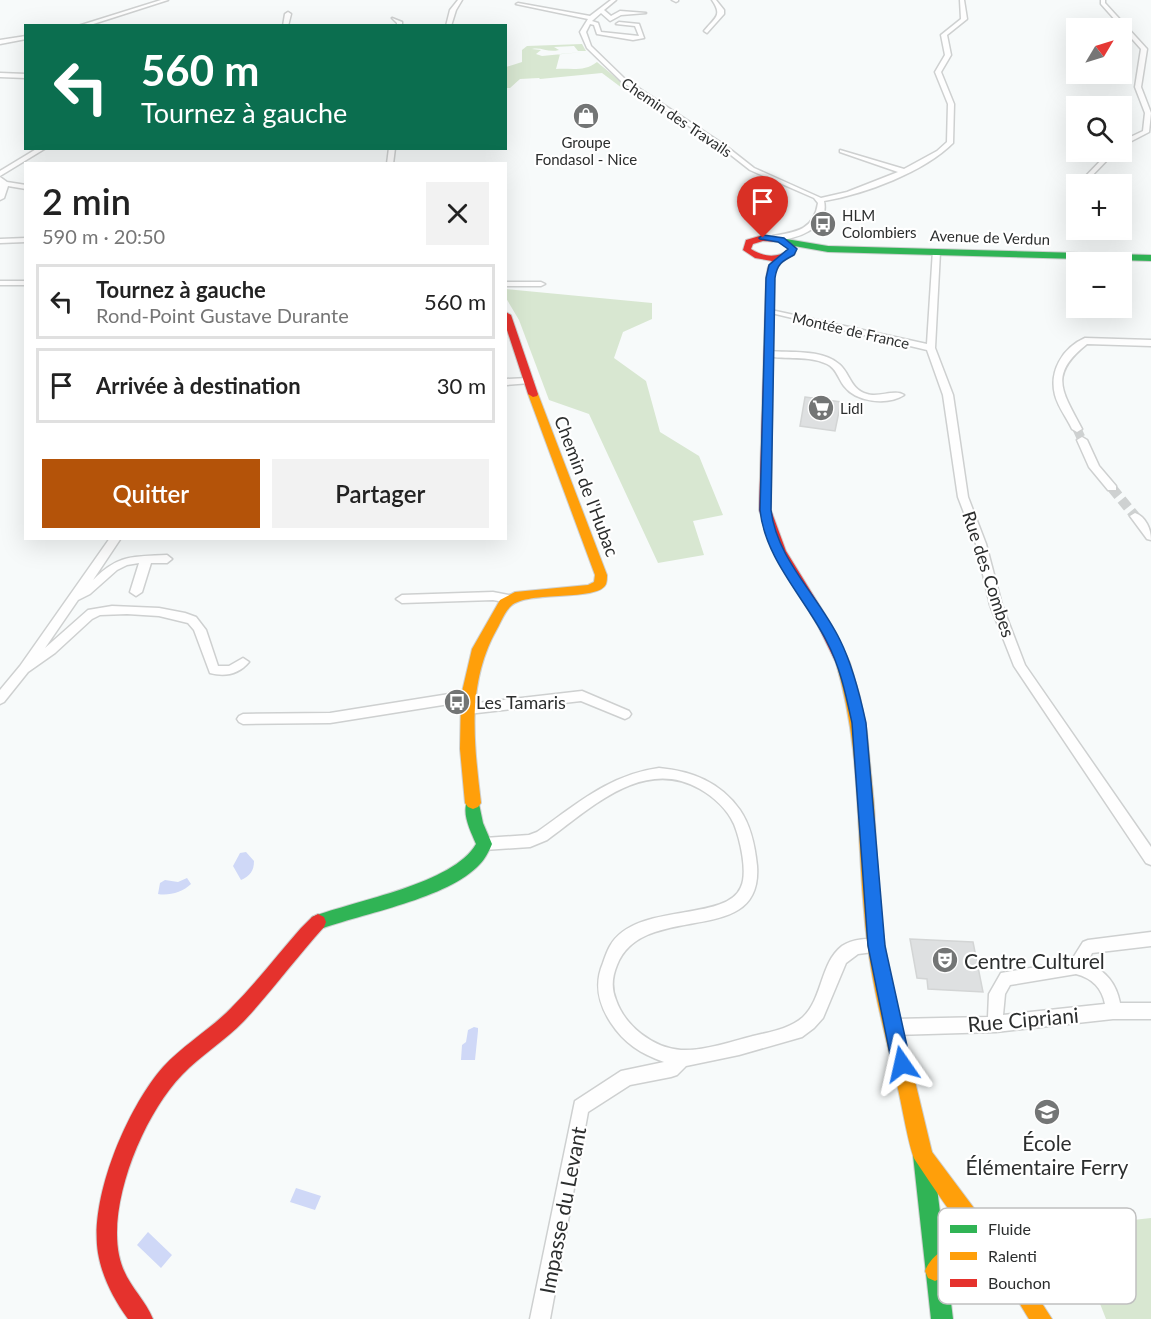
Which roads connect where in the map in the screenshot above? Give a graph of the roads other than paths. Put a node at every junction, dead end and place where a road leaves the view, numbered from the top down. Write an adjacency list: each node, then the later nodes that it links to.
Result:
1 (166, 0): 13 (street)
2 (460, 0): 16 (street)
3 (614, 0): 8 (street)
4 (714, 0): 18 (street)
5 (962, 0): 27 (street)
6 (1102, 0): 23 (street)
7 (518, 4): 12 (street)
8 (598, 11): 9 (street); 12 (street)
9 (643, 13)
10 (288, 14): 14 (street)
11 (394, 19): 15 (street)
12 (589, 20): 17 (street); 33 (street, Chemin des Travails)
13 (87, 24)
14 (286, 24)
15 (400, 24)
16 (449, 24)
17 (619, 24)
18 (707, 31)
19 (24, 37): 20 (street)
20 (0, 42)
21 (0, 75): 22 (street)
22 (24, 76)
23 (1132, 139)
24 (40, 150): 28 (street)
25 (842, 151): 27 (street)
26 (1102, 162): 29 (street)
27 (903, 171): 33 (street)
28 (0, 174)
29 (1091, 174)
30 (2, 181): 31 (street); 32 (street)
31 (24, 186)
32 (0, 198)
33 (821, 203): 34 (street)
34 (811, 228): 37 (street); 38 (street)
35 (24, 240): 36 (street)
36 (0, 241)
37 (788, 245): 38 (main road, Avenue de Verdun); 40 (main road); 40 (main road); 42 (main road)
38 (823, 249): 39 (main road, Avenue de Verdun)
39 (936, 252): 41 (main road, Avenue de Verdun); 50 (street, Rue des Combes)
40 (758, 257): 42 (main road)
41 (1151, 258)
42 (770, 278): 47 (main road)
43 (0, 283): 44 (street)
44 (24, 283)
45 (507, 284): 46 (street)
46 (541, 284)
47 (771, 312): 50 (street, Montée de France); 51 (main road)
48 (507, 317): 52 (main road, Chemin de l'Hubac)
49 (1151, 344): 55 (street)
50 (931, 348): 74 (street, Rue des Combes)
51 (769, 354): 54 (street); 76 (main road)
52 (528, 381): 53 (street); 66 (main road, Chemin de l'Hubac)
53 (507, 382)
54 (899, 395)
55 (1077, 429)
56 (1082, 440): 57 (street)
57 (1112, 488)
58 (1135, 516): 59 (street)
59 (1151, 537)
60 (115, 540): 64 (street)
61 (146, 560): 62 (street); 63 (street); 64 (street)
62 (167, 560)
63 (136, 592)
64 (72, 598): 68 (street)
65 (402, 599): 66 (street, Chemin de l'Hubac)
66 (510, 599): 70 (main road)
67 (243, 662): 68 (street)
68 (24, 669): 69 (street)
69 (0, 699)
70 (468, 703): 71 (street); 72 (street); 73 (main road)
71 (624, 714)
72 (243, 719)
73 (484, 844): 82 (street); 90 (main road)
74 (1151, 859)
75 (1151, 939): 77 (street)
76 (876, 946): 81 (main road); 82 (street)
77 (1076, 967): 78 (street); 80 (street)
78 (1113, 1011): 79 (street, Rue Cipriani); 80 (street, Rue Cipriani)
79 (1151, 1011)
80 (996, 1024): 81 (street, Rue Cipriani)
81 (894, 1027): 83 (main road)
82 (682, 1058): 91 (street, Impasse du Levant)
83 (924, 1154): 84 (main road); 86 (main road)
84 (957, 1208)
85 (938, 1267): 86 (main road)
86 (935, 1271): 87 (main road)
87 (938, 1292)
88 (940, 1304): 92 (main road)
89 (1033, 1304): 93 (main road)
90 (142, 1319)
91 (540, 1319)
92 (942, 1319)
93 (1041, 1319)

